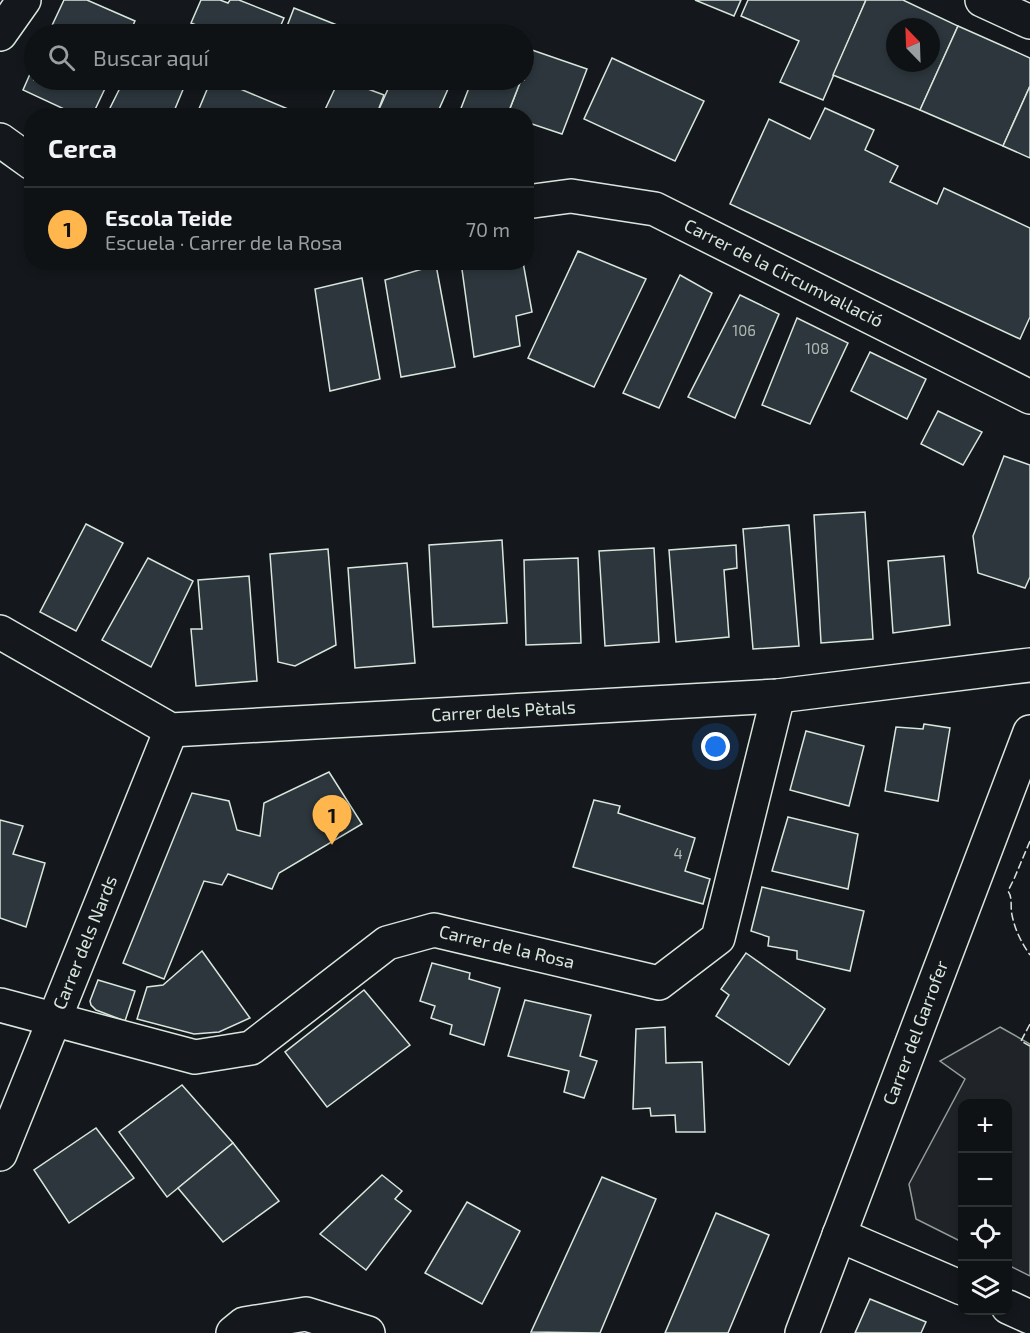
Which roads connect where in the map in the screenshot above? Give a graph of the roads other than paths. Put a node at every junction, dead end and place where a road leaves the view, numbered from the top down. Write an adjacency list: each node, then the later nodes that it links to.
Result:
1 (24, 0): 4 (street)
2 (982, 0): 3 (street)
3 (1030, 22)
4 (0, 34)
5 (0, 140): 6 (street)
6 (24, 157)
7 (534, 201): 8 (street, Carrer de la Circumval·lació)
8 (1030, 396)
9 (0, 632): 12 (street)
10 (1030, 665): 11 (street, Carrer dels Pètals)
11 (778, 696): 12 (street, Carrer dels Pètals); 15 (street, Carrer de la Rosa)
12 (171, 730): 15 (street, Carrer dels Nards)
13 (1030, 732): 17 (street, Carrer del Garrofer)
14 (0, 1005): 15 (street, Carrer de la Rosa)
15 (54, 1019): 16 (street, Carrer dels Nards)
16 (0, 1154)
17 (839, 1234): 18 (street); 23 (street, Carrer del Garrofer)
18 (958, 1286)
19 (1012, 1309): 20 (street)
20 (1030, 1317)
21 (233, 1333): 22 (street)
22 (368, 1333)
23 (802, 1333)

